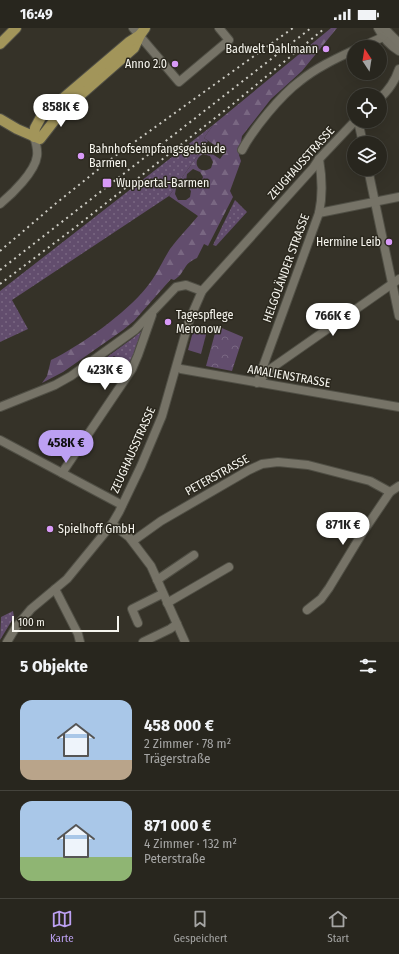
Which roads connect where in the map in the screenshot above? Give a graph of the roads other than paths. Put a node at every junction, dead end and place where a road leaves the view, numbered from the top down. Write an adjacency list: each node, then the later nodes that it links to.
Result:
1 (16, 28): 8 (main road)
2 (219, 28): 3 (street)
3 (140, 30): 16 (main road)
4 (382, 31): 5 (street); 6 (street); 7 (street); 9 (street)
5 (399, 31)
6 (370, 40)
7 (399, 43)
8 (0, 44)
9 (399, 51)
10 (347, 53): 17 (street)
11 (399, 69): 12 (street)
12 (397, 81): 13 (street)
13 (387, 92)
14 (0, 120): 16 (main road)
15 (350, 128): 18 (street, ZEUGHAUSSTRASSE)
16 (37, 141): 22 (street)
17 (242, 150)
18 (320, 159): 23 (street, HELGOLÄNDER STRASSE); 25 (street, ZEUGHAUSSTRASSE)
19 (369, 176): 21 (street)
20 (399, 197): 21 (street)
21 (375, 202): 23 (street); 24 (street)
22 (0, 204)
23 (319, 213): 29 (street, HELGOLÄNDER STRASSE)
24 (396, 281): 27 (street); 29 (street)
25 (202, 291): 26 (street); 28 (street, ZEUGHAUSSTRASSE)
26 (153, 312): 30 (street); 33 (street)
27 (399, 316)
28 (177, 367): 29 (street, AMALIENSTRASSE); 36 (street, ZEUGHAUSSTRASSE)
29 (257, 383): 31 (street, AMALIENSTRASSE)
30 (0, 407)
31 (399, 407)
32 (0, 440): 33 (street)
33 (62, 473): 36 (street)
34 (399, 486): 35 (street)
35 (390, 492): 38 (street, PETERSTRASSE); 45 (street)
36 (122, 505): 37 (street, ZEUGHAUSSTRASSE)
37 (112, 524): 38 (street); 42 (street, ZEUGHAUSSTRASSE)
38 (133, 541): 41 (street)
39 (194, 555): 41 (street)
40 (229, 567): 44 (street)
41 (157, 580): 43 (street)
42 (55, 589): 48 (street, ZEUGHAUSSTRASSE); 49 (street)
43 (162, 594): 44 (street); 46 (street)
44 (167, 603): 47 (street)
45 (307, 610)
46 (138, 623)
47 (177, 624): 50 (street); 51 (street)
48 (7, 642)
49 (80, 642)
50 (143, 642)
51 (185, 642)

